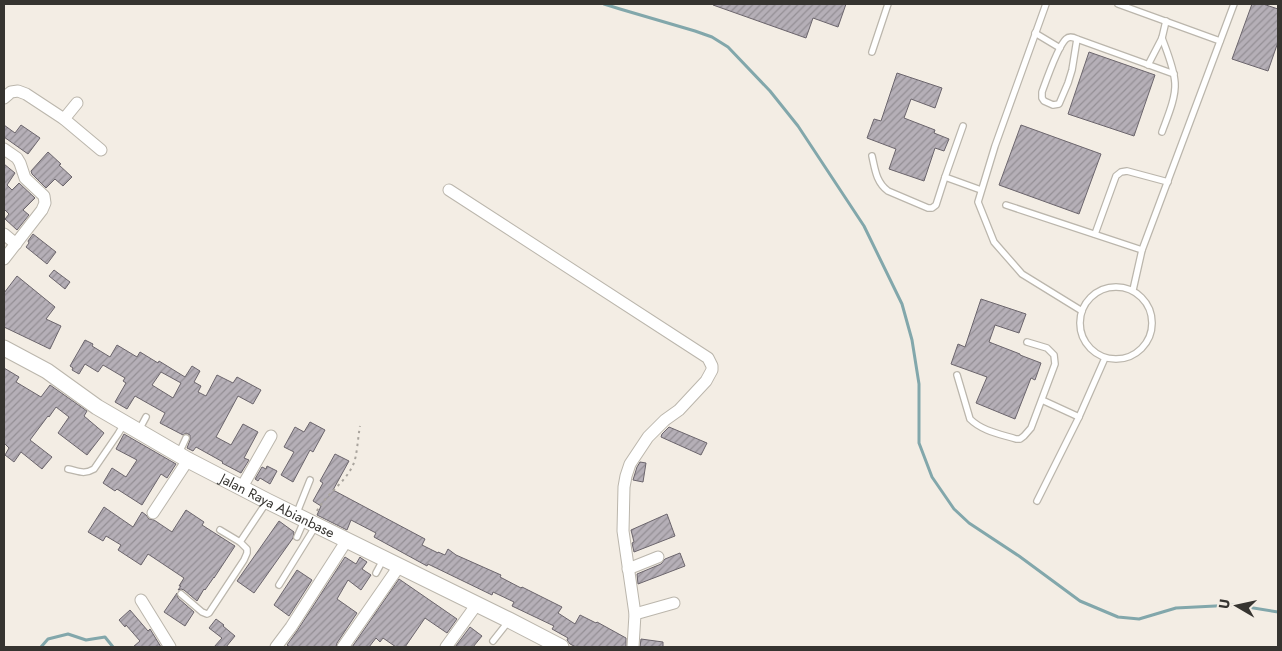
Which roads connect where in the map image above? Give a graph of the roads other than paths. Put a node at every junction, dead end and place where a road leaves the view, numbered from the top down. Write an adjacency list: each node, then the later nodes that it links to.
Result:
1 (888, 4): 11 (lane)
2 (1046, 4): 6 (lane)
3 (1118, 4): 5 (lane)
4 (1234, 4): 9 (lane)
5 (1166, 21): 7 (lane); 9 (lane)
6 (1035, 33): 10 (lane); 25 (lane)
7 (1162, 38): 12 (lane); 13 (lane)
8 (1077, 39): 10 (lane); 10 (lane); 12 (lane)
9 (1220, 41): 23 (lane)
10 (1060, 48)
11 (872, 52)
12 (1148, 64): 13 (lane)
13 (1174, 74): 18 (lane)
14 (4, 98): 16 (street)
15 (76, 103): 16 (street)
16 (64, 119): 20 (street)
17 (962, 126): 22 (lane)
18 (1162, 132)
19 (4, 149): 29 (street)
20 (101, 150)
21 (872, 156): 22 (lane)
22 (945, 177): 25 (lane)
23 (1168, 182): 28 (lane); 30 (lane)
24 (450, 190): 60 (street)
25 (981, 190): 33 (lane)
26 (1006, 205): 28 (lane)
27 (4, 234): 29 (street)
28 (1095, 234): 30 (lane)
29 (16, 244): 31 (street)
30 (1142, 250): 32 (lane)
31 (4, 259)
32 (1133, 290): 33 (lane); 36 (lane)
33 (1082, 311): 36 (lane)
34 (1028, 342): 38 (lane)
35 (4, 348): 41 (main road, Jalan Raya Abianbase)
36 (1105, 358): 39 (lane)
37 (957, 375): 38 (lane)
38 (1042, 400): 39 (lane)
39 (1079, 417): 50 (lane)
40 (146, 418): 42 (lane)
41 (124, 424): 42 (main road, Jalan Raya Abianbase); 46 (lane)
42 (138, 432): 45 (main road, Jalan Raya Abianbase)
43 (271, 436): 48 (street)
44 (186, 438): 45 (lane)
45 (183, 457): 48 (main road, Jalan Raya Abianbase); 51 (street)
46 (68, 469)
47 (310, 480): 52 (lane)
48 (242, 487): 49 (main road, Jalan Raya Abianbase)
49 (267, 501): 52 (main road, Jalan Raya Abianbase); 56 (lane)
50 (1037, 501)
51 (153, 514)
52 (307, 520): 54 (lane); 55 (main road, Jalan Raya Abianbase); 62 (lane)
53 (220, 530): 56 (lane)
54 (297, 537)
55 (347, 540): 58 (main road, Jalan Raya Abianbase); 72 (street)
56 (240, 542): 63 (lane)
57 (658, 557): 60 (street)
58 (385, 558): 59 (main road, Jalan Raya Abianbase); 61 (lane)
59 (400, 566): 66 (main road, Jalan Raya Abianbase); 73 (street)
60 (628, 569): 67 (street)
61 (376, 573)
62 (279, 585)
63 (181, 594)
64 (141, 600): 71 (street)
65 (674, 602): 67 (street)
66 (477, 604): 68 (main road, Jalan Raya Abianbase); 74 (street)
67 (635, 614): 75 (street)
68 (509, 620): 69 (lane); 70 (main road, Jalan Raya Abianbase)
69 (493, 641)
70 (552, 645)
71 (170, 647)
72 (276, 647)
73 (343, 647)
74 (446, 647)
75 (633, 647)

